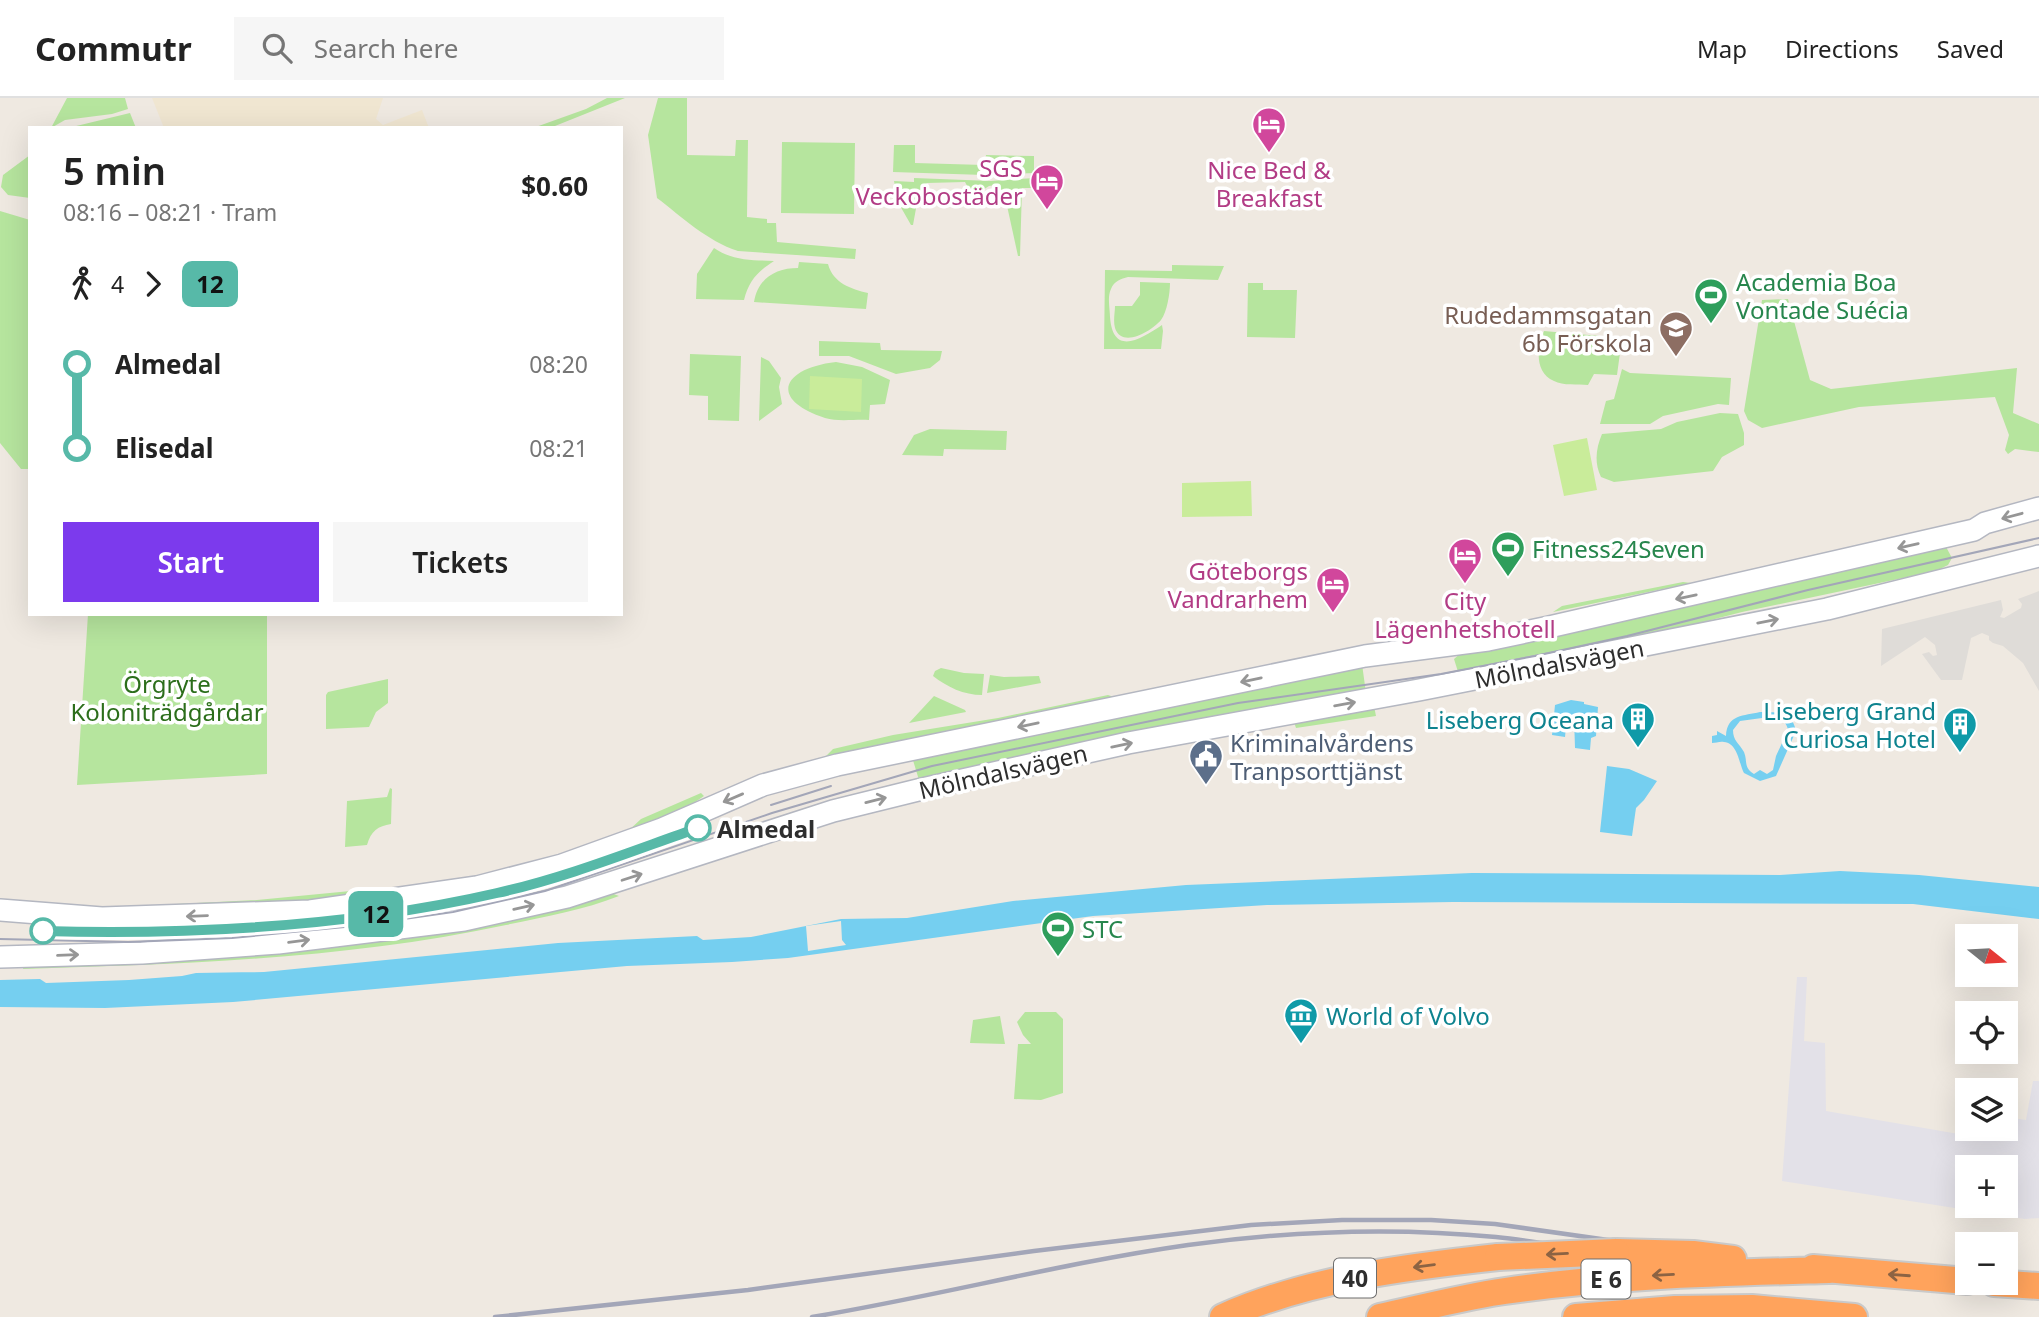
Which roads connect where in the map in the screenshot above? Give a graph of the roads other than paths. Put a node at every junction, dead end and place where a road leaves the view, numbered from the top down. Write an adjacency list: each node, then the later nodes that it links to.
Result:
1 (2039, 508): 3 (main road, Mölndalsvägen, one-way to 3)
2 (2039, 556): 4 (main road, Mölndalsvägen, one-way to 2)
3 (0, 910)
4 (0, 957)
5 (1829, 1270): 6 (highway, E 6, one-way to 5); 9 (highway, 40, one-way to 9, bridge); 10 (highway, E 6, one-way to 10)
6 (1955, 1280)
7 (2018, 1285): 8 (highway)
8 (2039, 1286)
9 (1223, 1317)
10 (1380, 1317)
11 (1576, 1317): 12 (highway, E 6)
12 (1854, 1317)

